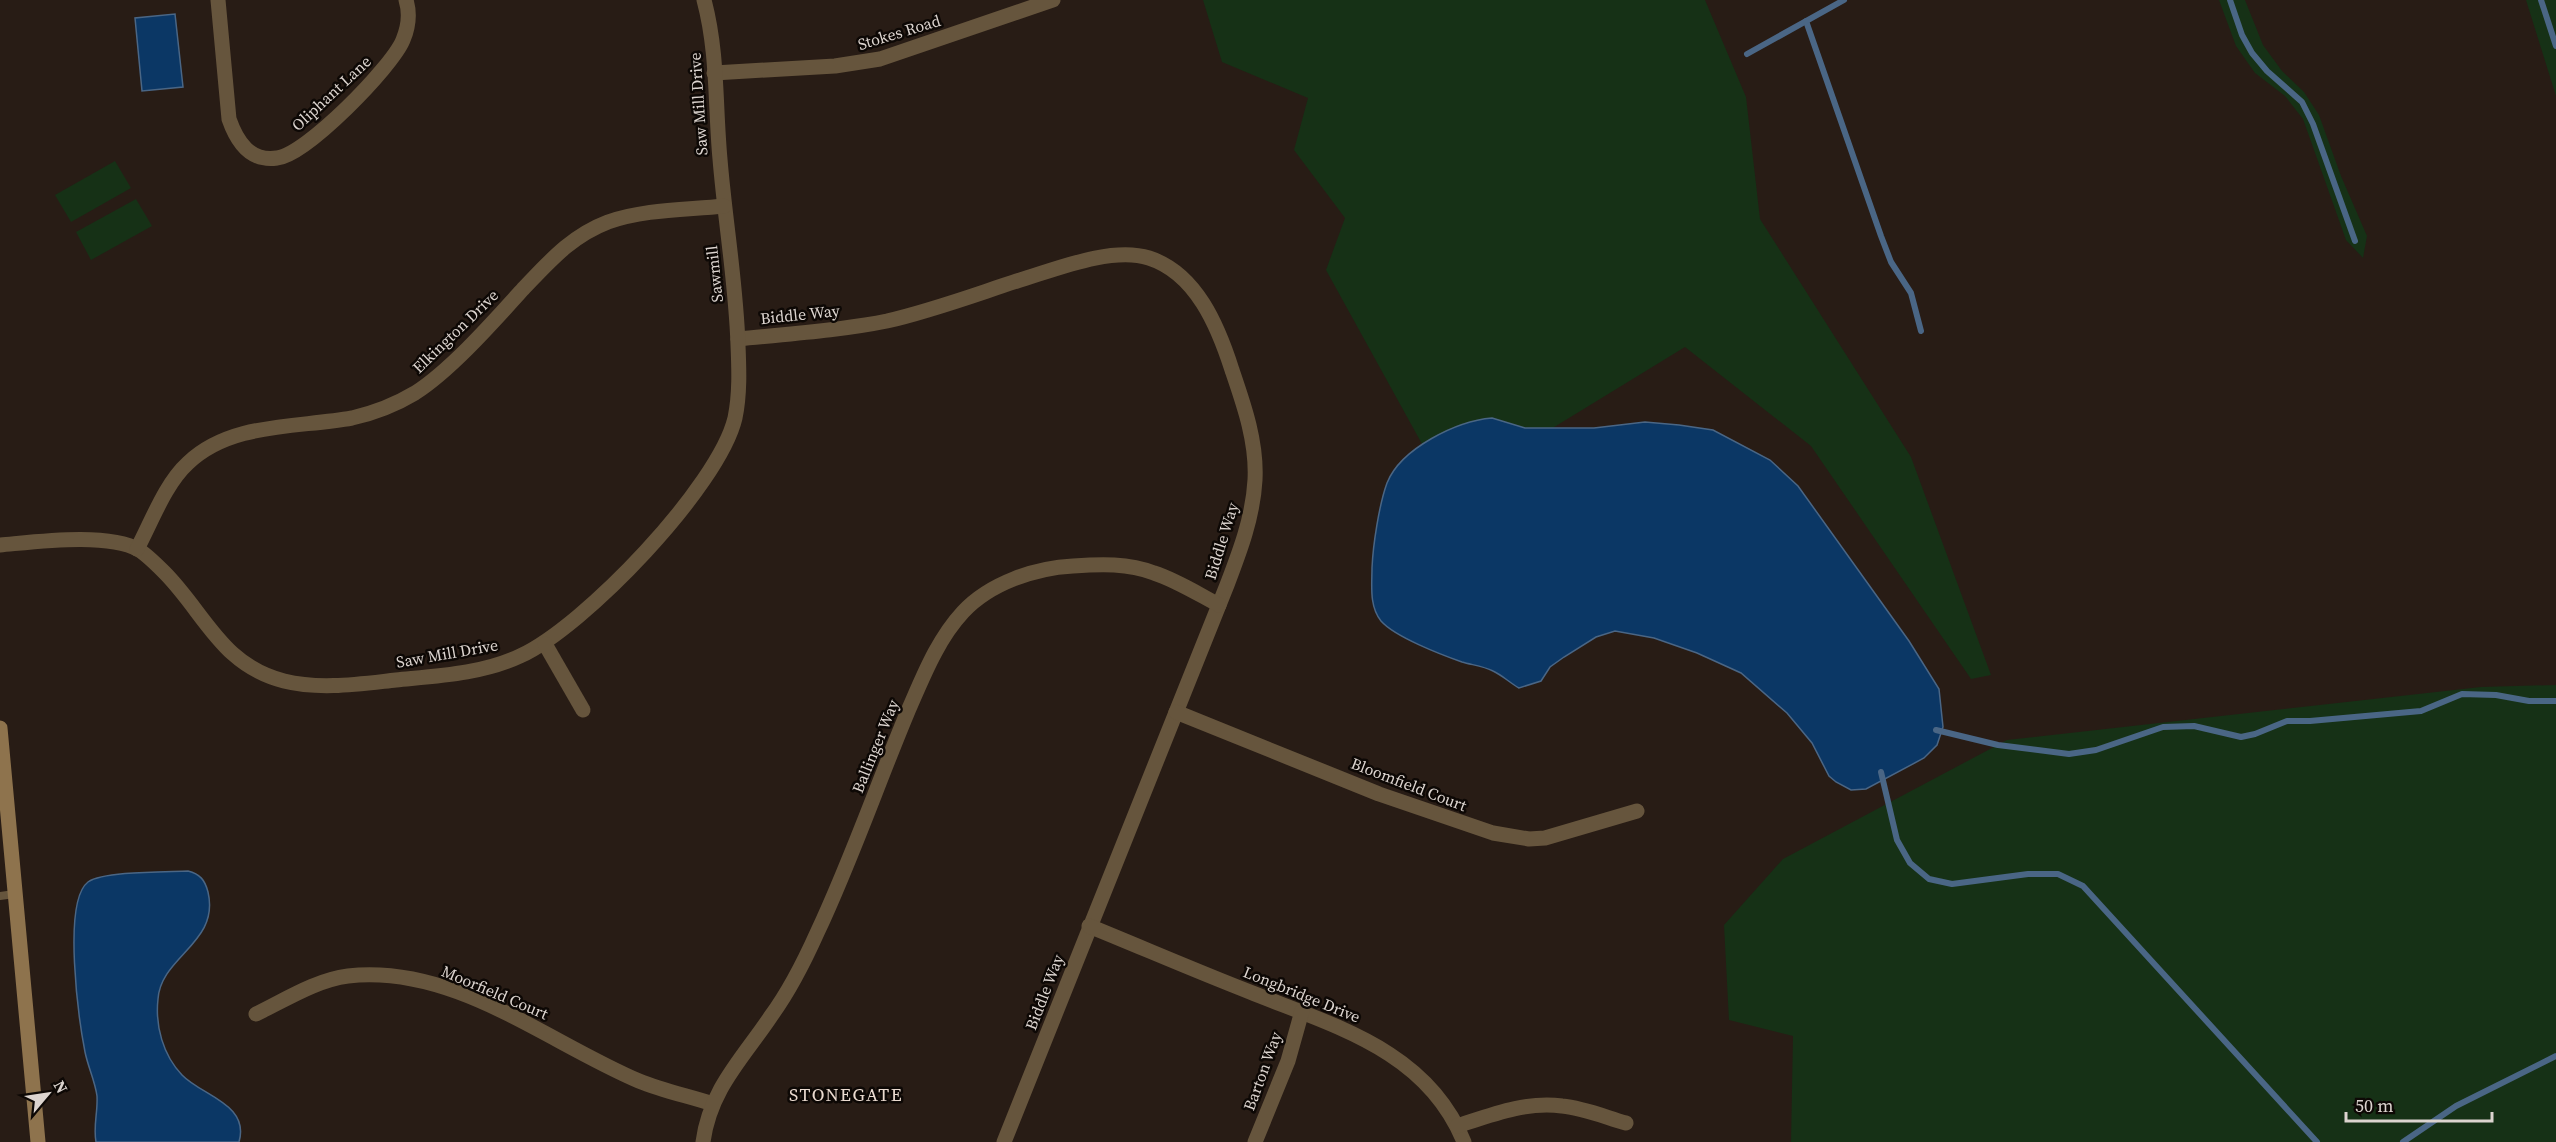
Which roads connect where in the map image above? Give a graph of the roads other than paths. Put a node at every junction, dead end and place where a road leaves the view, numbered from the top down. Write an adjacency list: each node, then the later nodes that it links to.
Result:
1 (218, 0): 2 (street, Oliphant Lane)
2 (406, 0)
3 (704, 0): 5 (street, Saw Mill Drive)
4 (1053, 0): 5 (street, Stokes Road)
5 (714, 73): 6 (street, Saw Mill Drive)
6 (724, 206): 7 (street, Sawmill); 9 (street, Elkington Drive)
7 (738, 339): 10 (street, Biddle Way); 11 (street, Saw Mill Drive)
8 (0, 545): 9 (street)
9 (137, 549): 11 (street, Saw Mill Drive)
10 (1219, 605): 13 (street, Biddle Way); 20 (street, Ballinger Way)
11 (545, 644): 12 (street)
12 (583, 710)
13 (1176, 712): 15 (street, Bloomfield Court); 17 (street, Biddle Way)
14 (0, 728): 16 (street)
15 (1637, 811)
16 (7, 895): 23 (street)
17 (1089, 926): 18 (street, Longbridge Drive); 25 (street, Biddle Way)
18 (1302, 1011): 22 (street, Longbridge Drive); 26 (street, Barton Way)
19 (256, 1014): 20 (street, Moorfield Court)
20 (713, 1104): 24 (street, Ballinger Way)
21 (1626, 1123): 22 (street)
22 (1456, 1126): 27 (street, Longbridge Drive)
23 (38, 1142)
24 (703, 1142)
25 (1004, 1142)
26 (1255, 1142)
27 (1464, 1142)

